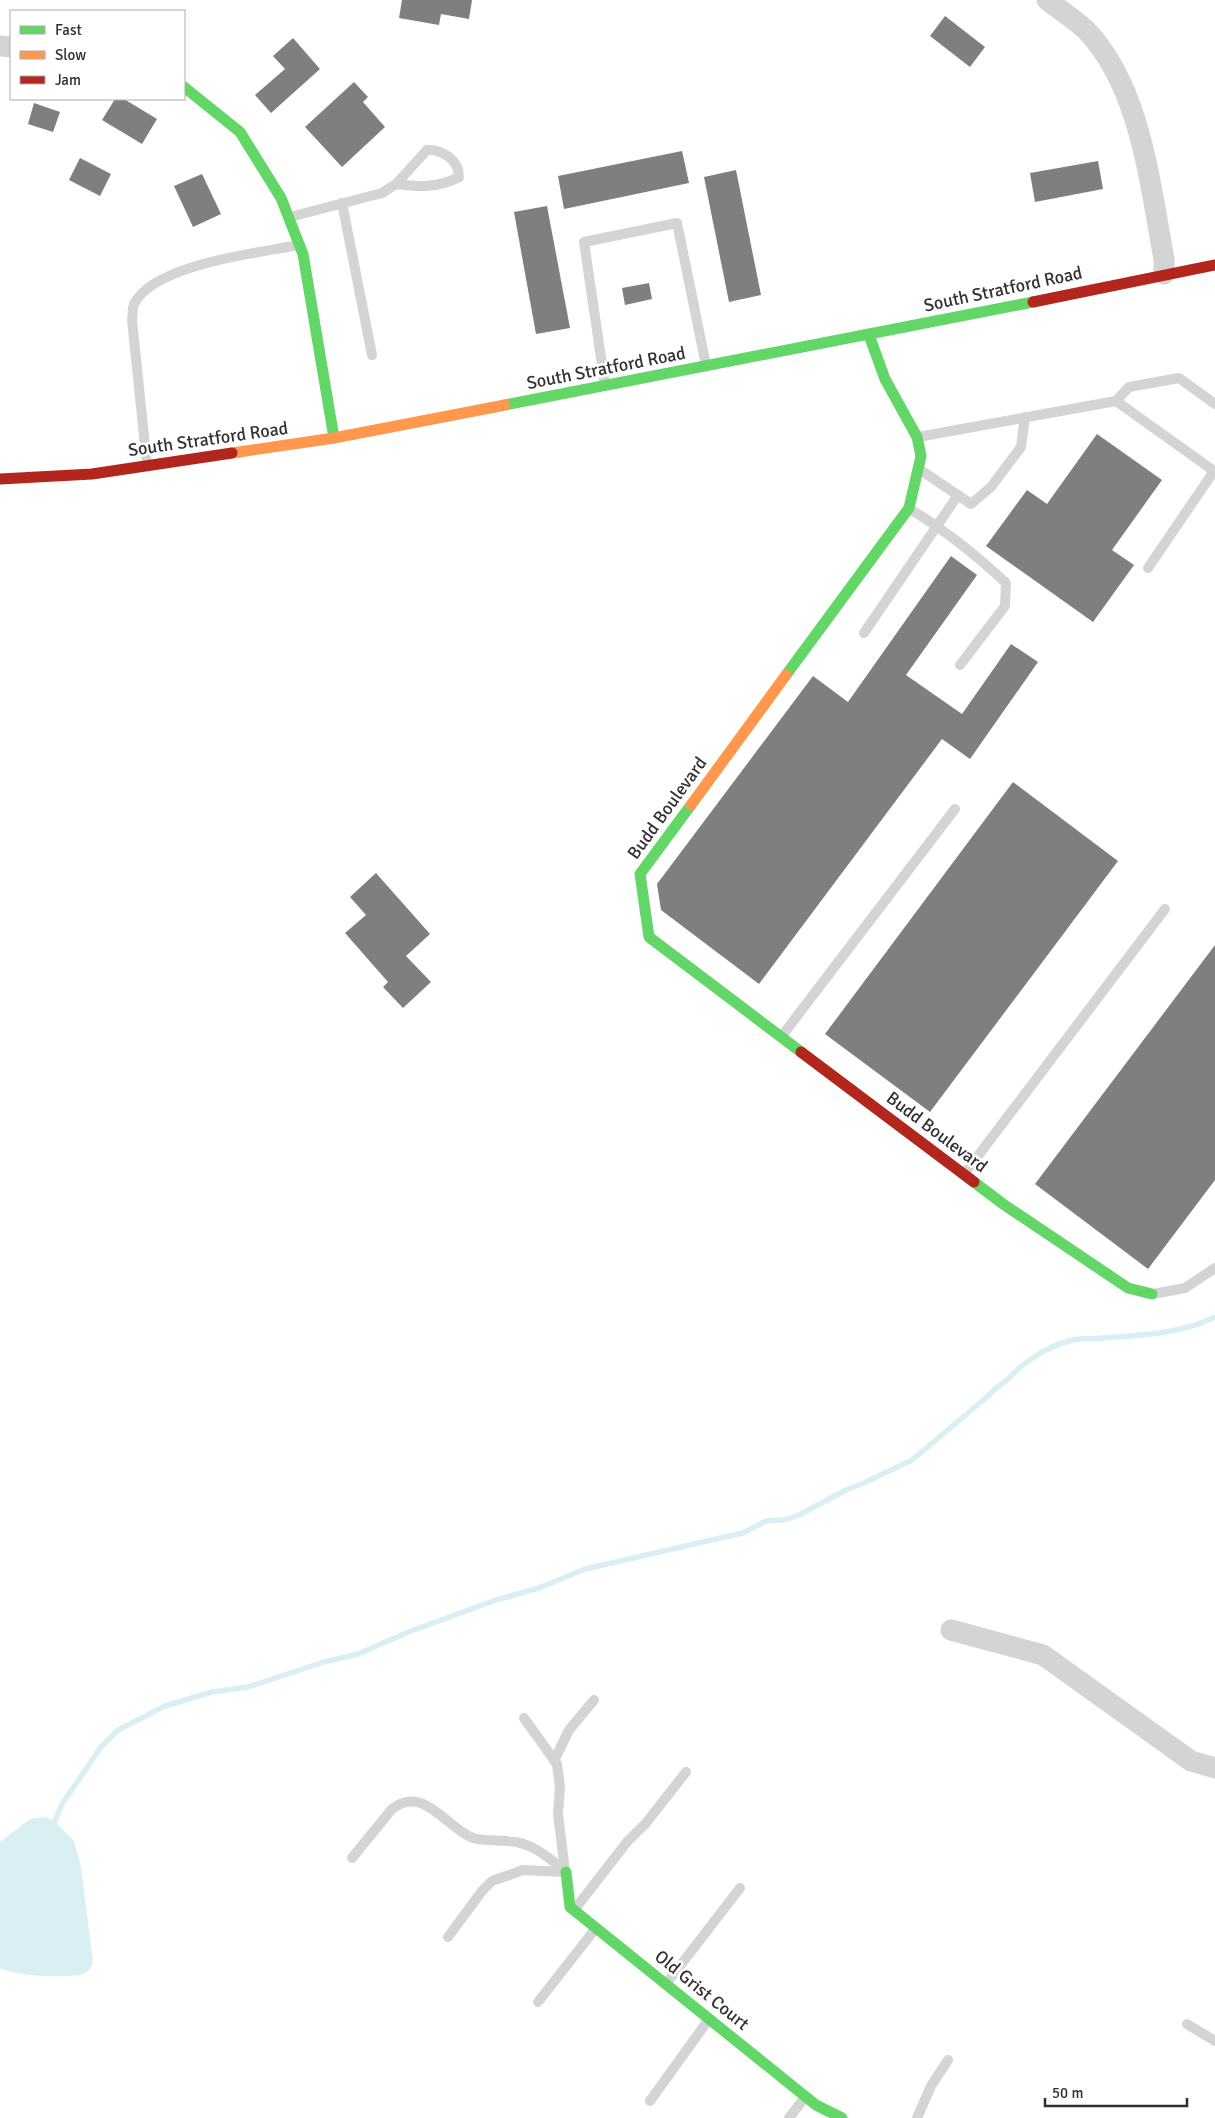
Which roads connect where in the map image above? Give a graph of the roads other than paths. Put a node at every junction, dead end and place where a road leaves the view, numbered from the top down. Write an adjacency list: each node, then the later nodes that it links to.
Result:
1 (1047, 0): 8 (street)
2 (185, 88): 5 (street)
3 (396, 184): 3 (lane); 4 (lane)
4 (342, 203): 5 (lane); 10 (lane)
5 (289, 217): 6 (street)
6 (300, 245): 17 (street); 18 (lane)
7 (1215, 265): 8 (street, South Stratford Road)
8 (1164, 274): 9 (street, South Stratford Road)
9 (869, 335): 11 (street, South Stratford Road); 16 (street, Budd Boulevard)
10 (372, 356)
11 (706, 366): 12 (street, South Stratford Road); 12 (lane)
12 (605, 386): 17 (street, South Stratford Road)
13 (1116, 400): 14 (lane); 15 (lane); 24 (lane)
14 (1215, 404)
15 (1025, 417): 16 (lane); 21 (lane)
16 (917, 437): 19 (street, Budd Boulevard)
17 (334, 438): 18 (street, South Stratford Road)
18 (147, 466): 20 (street, South Stratford Road)
19 (918, 468): 21 (lane); 22 (street, Budd Boulevard)
20 (0, 479)
21 (958, 495): 23 (lane)
22 (909, 508): 23 (lane); 29 (street, Budd Boulevard)
23 (937, 526): 25 (lane); 26 (lane)
24 (1148, 568)
25 (864, 633)
26 (960, 664)
27 (955, 809): 29 (lane)
28 (1165, 909): 30 (lane)
29 (782, 1037): 30 (street, Budd Boulevard)
30 (964, 1174): 32 (street, Budd Boulevard)
31 (1215, 1268): 32 (lane)
32 (1152, 1294)
33 (951, 1630): 37 (street)
34 (594, 1700): 36 (lane)
35 (524, 1718): 36 (lane)
36 (554, 1761): 40 (lane)
37 (1215, 1768)
38 (686, 1772): 42 (lane)
39 (352, 1858): 40 (lane)
40 (566, 1872): 42 (street); 44 (lane)
41 (740, 1888): 45 (lane)
42 (574, 1910): 43 (street, Old Grist Court)
43 (597, 1928): 45 (street, Old Grist Court); 46 (lane)
44 (448, 1937)
45 (666, 1984): 47 (street, Old Grist Court)
46 (538, 2002)
47 (709, 2018): 51 (street, Old Grist Court); 52 (lane)
48 (1187, 2024): 49 (lane)
49 (1215, 2041)
50 (948, 2060): 55 (lane)
51 (805, 2096): 53 (lane); 54 (street, Old Grist Court)
52 (650, 2101)
53 (789, 2118)
54 (842, 2118)
55 (917, 2118)

